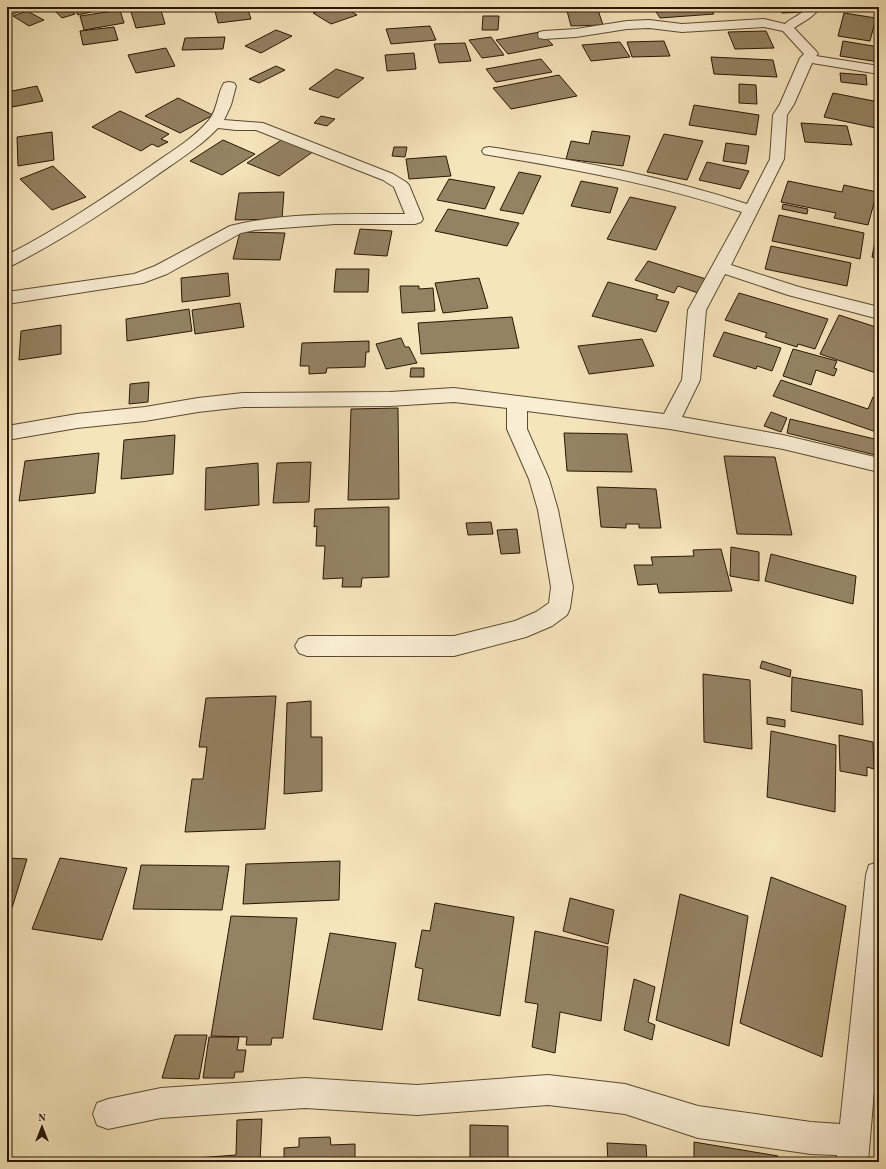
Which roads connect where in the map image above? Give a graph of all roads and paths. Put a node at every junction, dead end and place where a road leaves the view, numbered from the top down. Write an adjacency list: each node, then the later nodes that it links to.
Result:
1 (17, 7): 3 (street)
2 (814, 7): 4 (street)
3 (7, 12)
4 (786, 28): 5 (street); 6 (street)
5 (544, 35)
6 (808, 58): 7 (street); 11 (street)
7 (879, 70)
8 (229, 86): 9 (street)
9 (214, 123): 12 (street); 14 (street)
10 (489, 151): 11 (street)
11 (751, 210): 13 (street)
12 (7, 261)
13 (721, 267): 15 (street); 17 (street)
14 (7, 298)
15 (879, 313)
16 (517, 402): 17 (street); 18 (street); 20 (street)
17 (670, 422): 19 (street)
18 (7, 433)
19 (879, 465)
20 (307, 646)
21 (879, 875): 23 (street)
22 (108, 1114): 23 (street)
23 (853, 1151)

